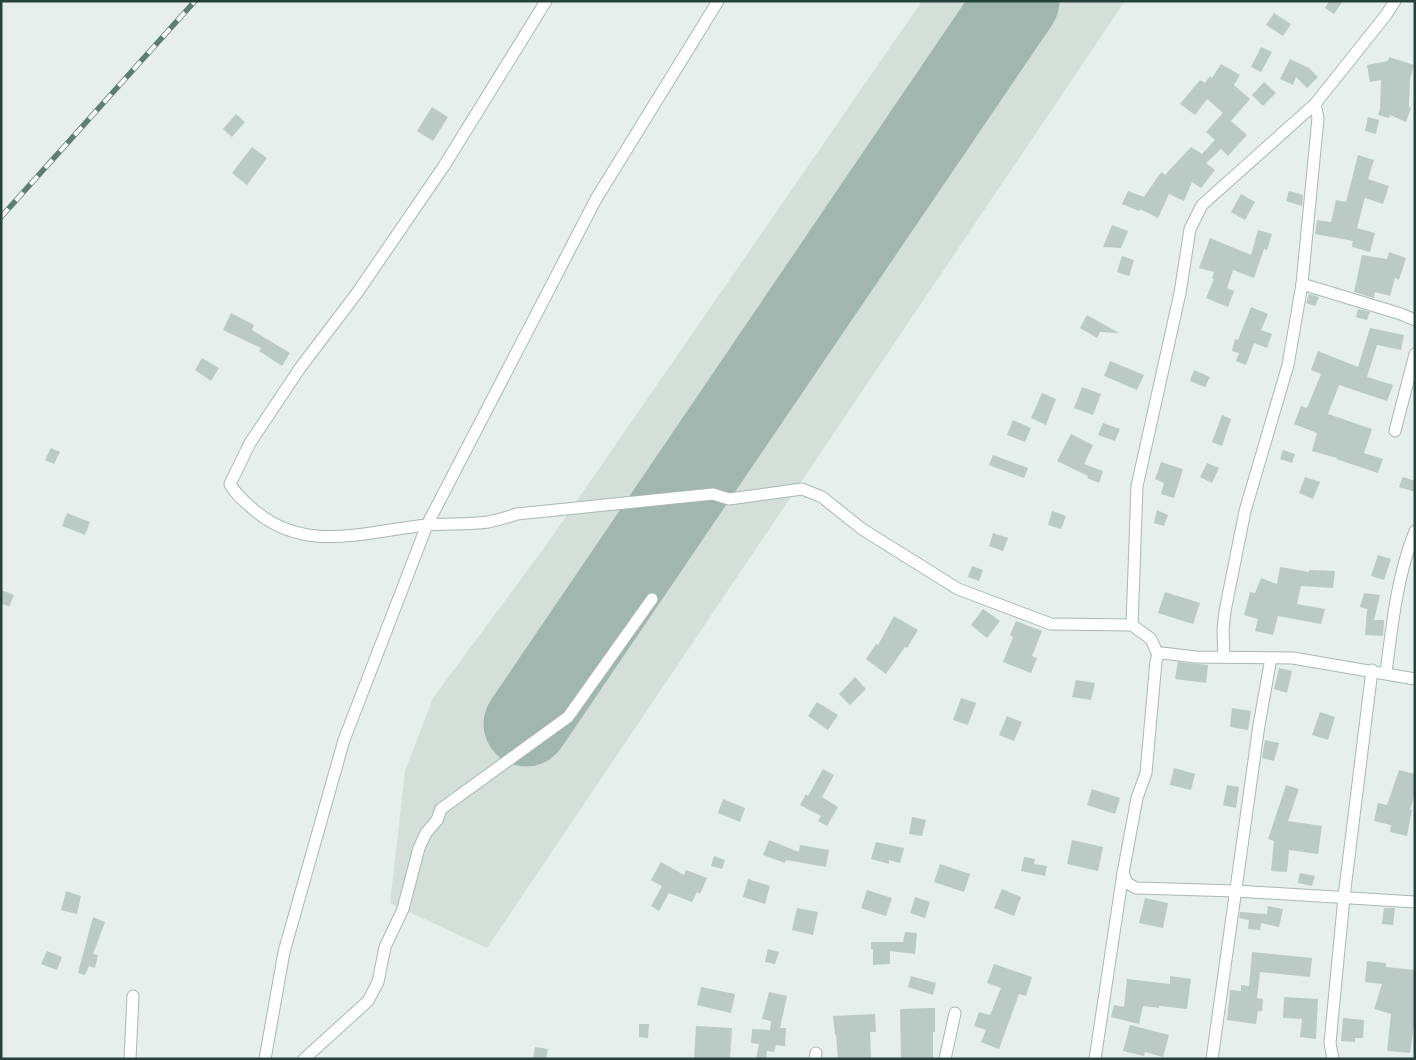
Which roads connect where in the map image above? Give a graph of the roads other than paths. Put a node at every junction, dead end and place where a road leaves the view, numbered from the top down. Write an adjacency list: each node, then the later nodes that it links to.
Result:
1 (546, 1): 9 (street)
2 (718, 1): 9 (street)
3 (1394, 1): 4 (street)
4 (1315, 104): 5 (street); 12 (street)
5 (1302, 284): 6 (street); 14 (street)
6 (1415, 320)
7 (1415, 354): 8 (street)
8 (1395, 431)
9 (427, 525): 12 (street); 26 (street)
10 (1415, 531): 17 (street)
11 (652, 599): 27 (street)
12 (1132, 625): 13 (street)
13 (1158, 655): 14 (street); 19 (street)
14 (1224, 657): 15 (street)
15 (1271, 658): 16 (street); 20 (street)
16 (1372, 670): 17 (street); 21 (street)
17 (1386, 673): 18 (street)
18 (1415, 678)
19 (1122, 873): 20 (street); 29 (street)
20 (1236, 891): 21 (street); 30 (street)
21 (1344, 897): 22 (street); 31 (street)
22 (1415, 902)
23 (133, 996): 25 (street)
24 (954, 1013): 28 (street)
25 (130, 1059)
26 (265, 1059)
27 (304, 1059)
28 (945, 1059)
29 (1095, 1059)
30 (1212, 1059)
31 (1333, 1059)

